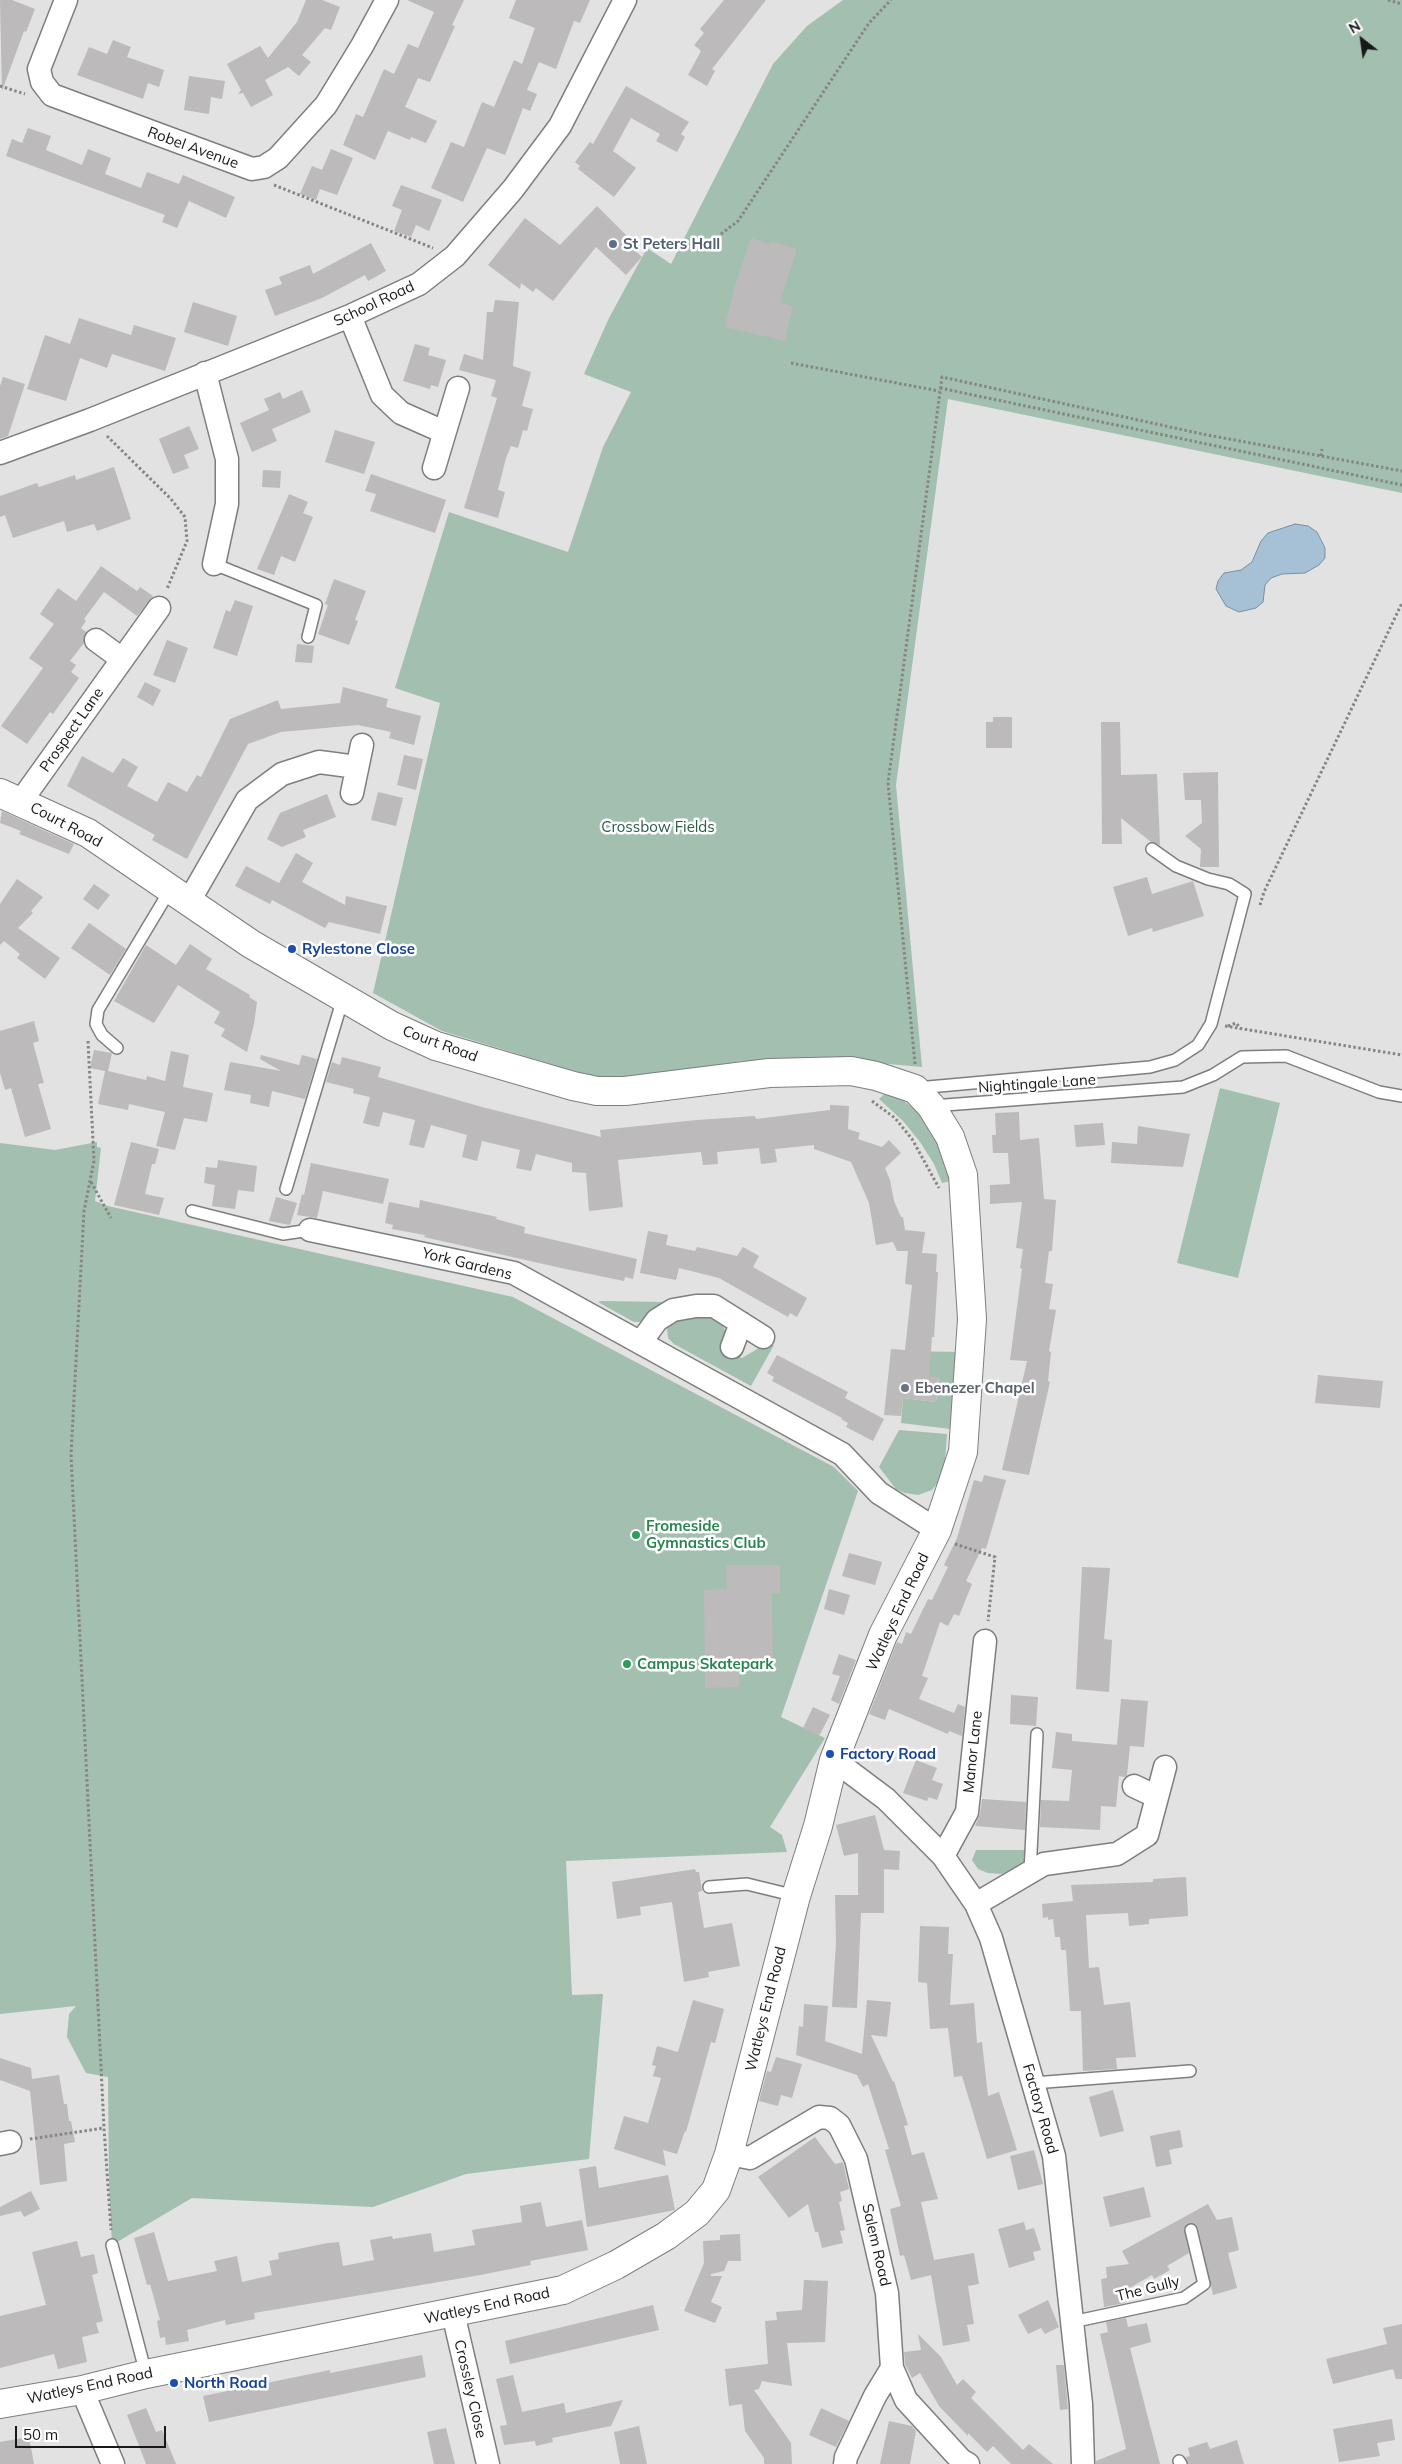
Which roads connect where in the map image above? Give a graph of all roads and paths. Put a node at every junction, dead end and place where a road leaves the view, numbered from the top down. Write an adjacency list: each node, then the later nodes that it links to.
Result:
1 (66, 0): 7 (street, Robel Avenue)
2 (387, 0): 7 (street, Robel Avenue)
3 (625, 0): 9 (street, School Road)
4 (891, 0): 8 (path)
5 (1388, 0): 6 (path)
6 (1402, 4)
7 (252, 169): 9 (path)
8 (721, 234)
9 (455, 256): 10 (street, School Road)
10 (350, 316): 12 (street, School Road); 16 (street)
11 (791, 363): 14 (path)
12 (205, 374): 15 (street, School Road); 23 (street)
13 (458, 388): 16 (street)
14 (940, 389): 19 (path); 22 (path); 43 (path)
15 (90, 420): 18 (street, School Road); 25 (path)
16 (444, 432): 20 (street)
17 (1322, 449): 19 (path)
18 (0, 453)
19 (1321, 456): 21 (path)
20 (434, 468)
21 (1402, 471)
22 (1402, 485)
23 (214, 564): 26 (lane)
24 (1402, 603): 35 (path)
25 (159, 608): 28 (street, Prospect Lane)
26 (308, 637)
27 (96, 640): 28 (street)
28 (122, 660): 32 (street, Prospect Lane)
29 (362, 745): 30 (street)
30 (357, 767): 31 (street); 34 (street)
31 (352, 793)
32 (11, 797): 34 (street, Court Road)
33 (1152, 849): 38 (lane)
34 (179, 896): 36 (street, Court Road); 37 (lane)
35 (1259, 910)
36 (343, 998): 43 (street, Court Road); 45 (lane)
37 (98, 1010): 39 (lane); 44 (path)
38 (1212, 1024): 40 (path); 43 (lane)
39 (117, 1048)
40 (1402, 1055)
41 (1402, 1096): 43 (lane, Nightingale Lane)
42 (865, 1097): 46 (path)
43 (923, 1098): 54 (street, Watleys End Road)
44 (91, 1182): 48 (path); 68 (path)
45 (286, 1189)
46 (941, 1191)
47 (192, 1211): 49 (lane)
48 (111, 1218)
49 (310, 1230): 52 (street, York Gardens)
50 (741, 1323): 51 (street); 52 (street); 53 (street)
51 (763, 1337)
52 (640, 1342): 54 (street, York Gardens)
53 (732, 1347)
54 (935, 1533): 55 (path); 57 (street, Watleys End Road)
55 (985, 1641): 61 (street, Manor Lane)
56 (1037, 1734): 62 (lane)
57 (834, 1760): 61 (street, Factory Road); 64 (street, Watleys End Road)
58 (1165, 1767): 60 (street)
59 (1134, 1786): 60 (street)
60 (1157, 1797): 62 (street)
61 (943, 1856): 65 (street, Factory Road)
62 (1030, 1872): 65 (street)
63 (709, 1887): 64 (lane)
64 (796, 1896): 70 (street, Watleys End Road)
65 (976, 1904): 67 (street, Factory Road)
66 (1190, 2071): 67 (lane)
67 (1033, 2083): 74 (street, Factory Road)
68 (104, 2128): 69 (path); 72 (path)
69 (5, 2143)
70 (729, 2154): 73 (street, Watleys End Road); 75 (street, Salem Road)
71 (1191, 2230): 74 (lane, The Gully)
72 (112, 2245): 76 (lane)
73 (453, 2313): 76 (street, Watleys End Road); 80 (street, Crossley Close)
74 (1072, 2322): 83 (street, Factory Road)
75 (892, 2368): 81 (street); 82 (street, Salem Road)
76 (146, 2374): 77 (street, Watleys End Road)
77 (82, 2390): 78 (street, Watleys End Road); 79 (street)
78 (0, 2404)
79 (113, 2464)
80 (488, 2464)
81 (846, 2464)
82 (968, 2464)
83 (1083, 2464)

